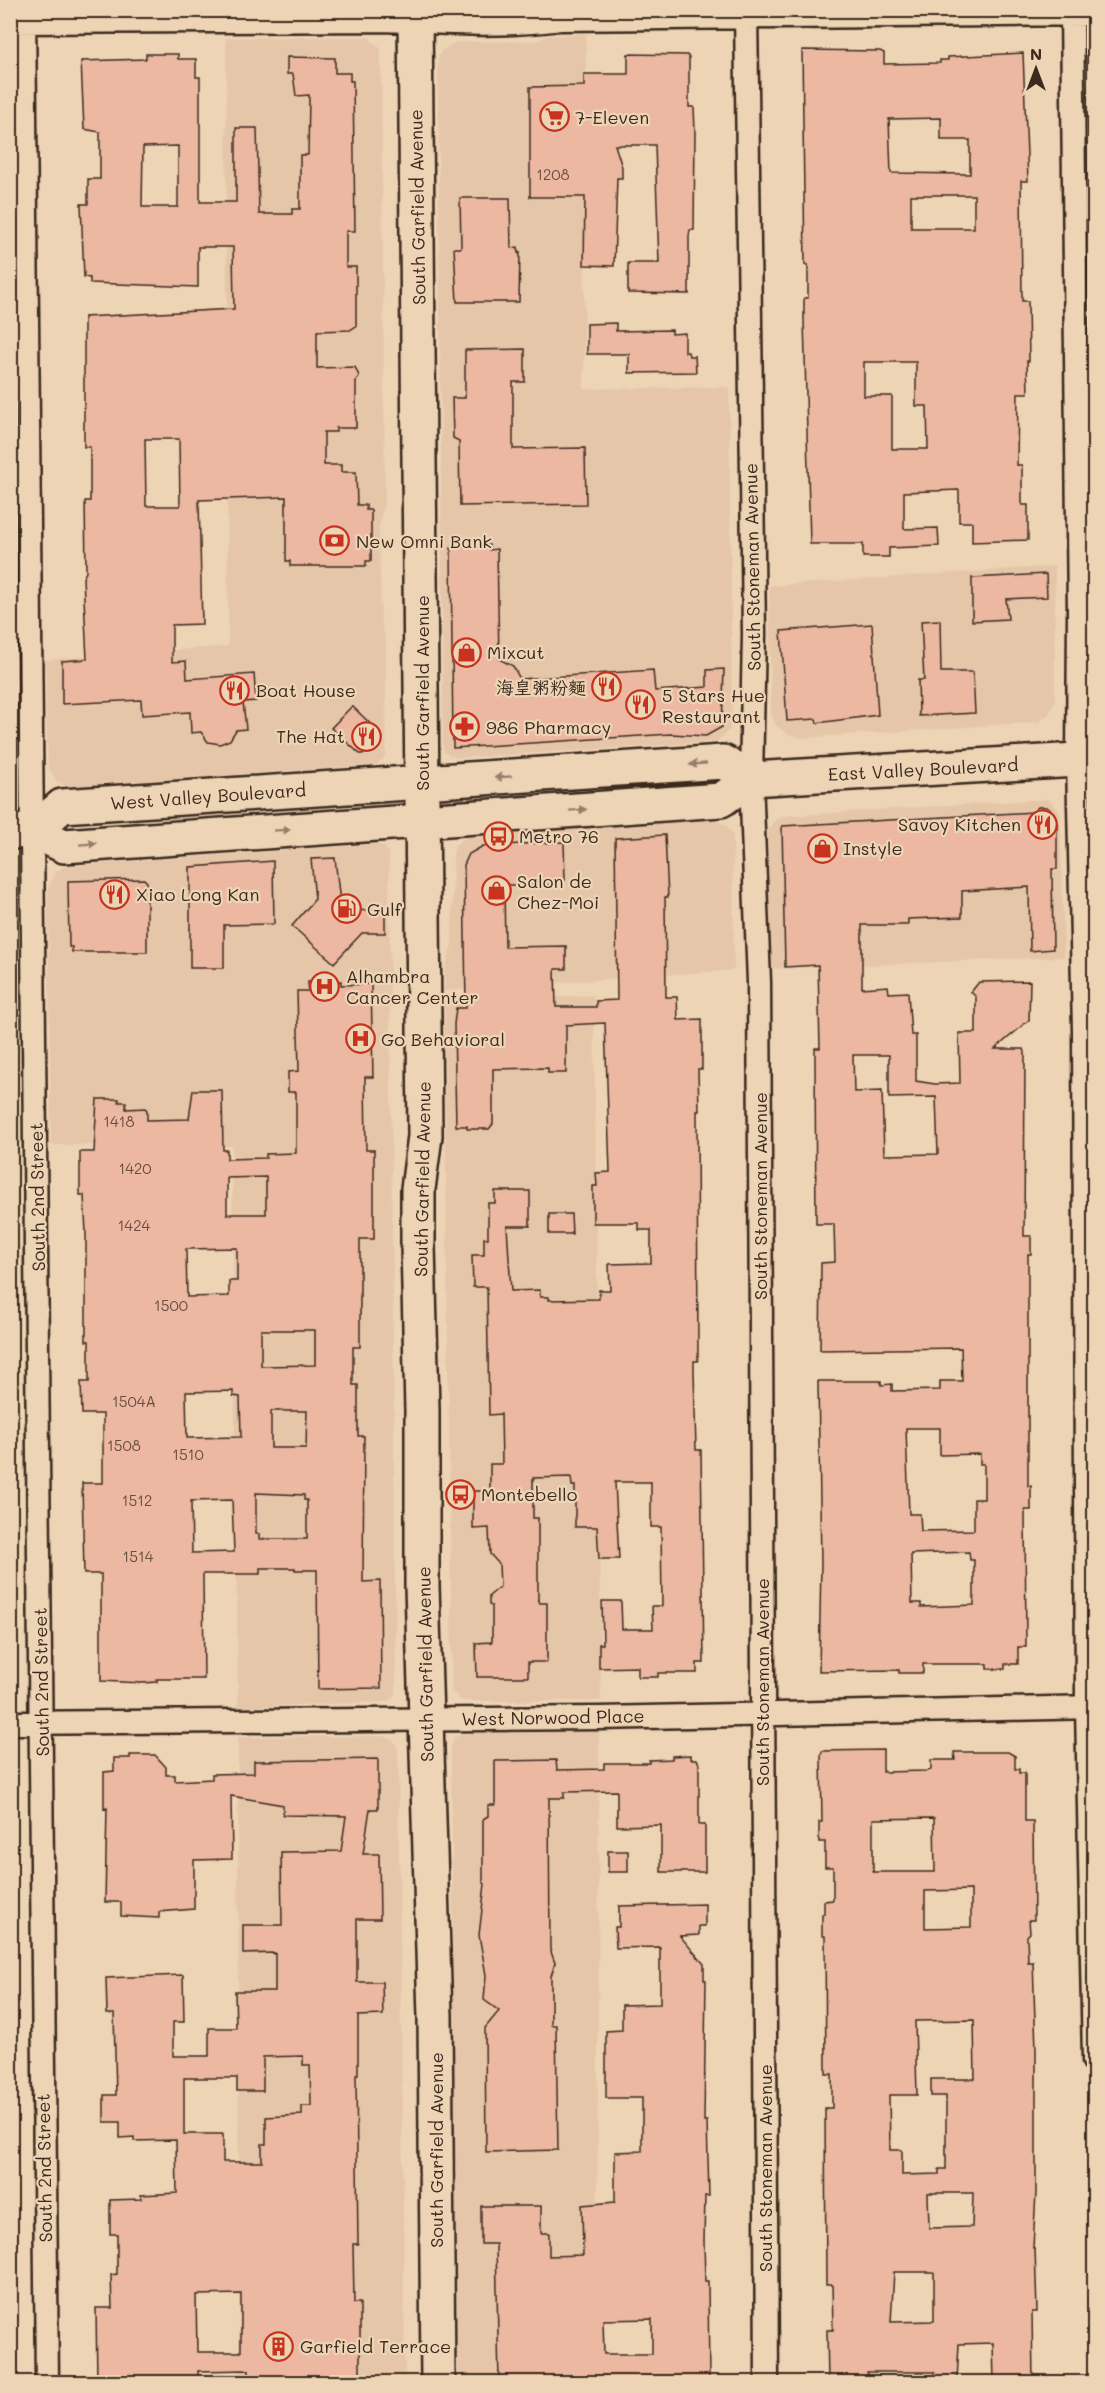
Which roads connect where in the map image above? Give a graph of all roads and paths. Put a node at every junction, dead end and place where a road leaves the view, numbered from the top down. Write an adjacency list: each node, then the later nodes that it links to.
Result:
1 (1072, 12): 2 (street); 3 (street); 6 (street)
2 (1095, 14)
3 (746, 15): 4 (street); 7 (street, South Stoneman Avenue)
4 (415, 16): 5 (street); 8 (main road, South Garfield Avenue)
5 (20, 18): 10 (street, South 2nd Street)
6 (1086, 760): 7 (main road, East Valley Boulevard); 11 (street)
7 (751, 779): 8 (main road, one-way to 8); 9 (main road, one-way to 7); 12 (street, South Stoneman Avenue)
8 (423, 782): 9 (main road, South Garfield Avenue); 10 (main road, West Valley Boulevard)
9 (423, 821): 10 (main road, one-way to 9); 13 (main road, South Garfield Avenue)
10 (22, 831): 14 (street, South 2nd Street)
11 (1091, 1707): 12 (street, West Norwood Place); 16 (street)
12 (761, 1714): 13 (street, West Norwood Place); 19 (street, South Stoneman Avenue)
13 (426, 1718): 14 (street, West Norwood Place); 18 (main road, South Garfield Avenue)
14 (41, 1723): 15 (street, West Norwood Place); 17 (street, South 2nd Street)
15 (10, 1724)
16 (1095, 2061)
17 (47, 2382)
18 (438, 2382)
19 (766, 2382)

